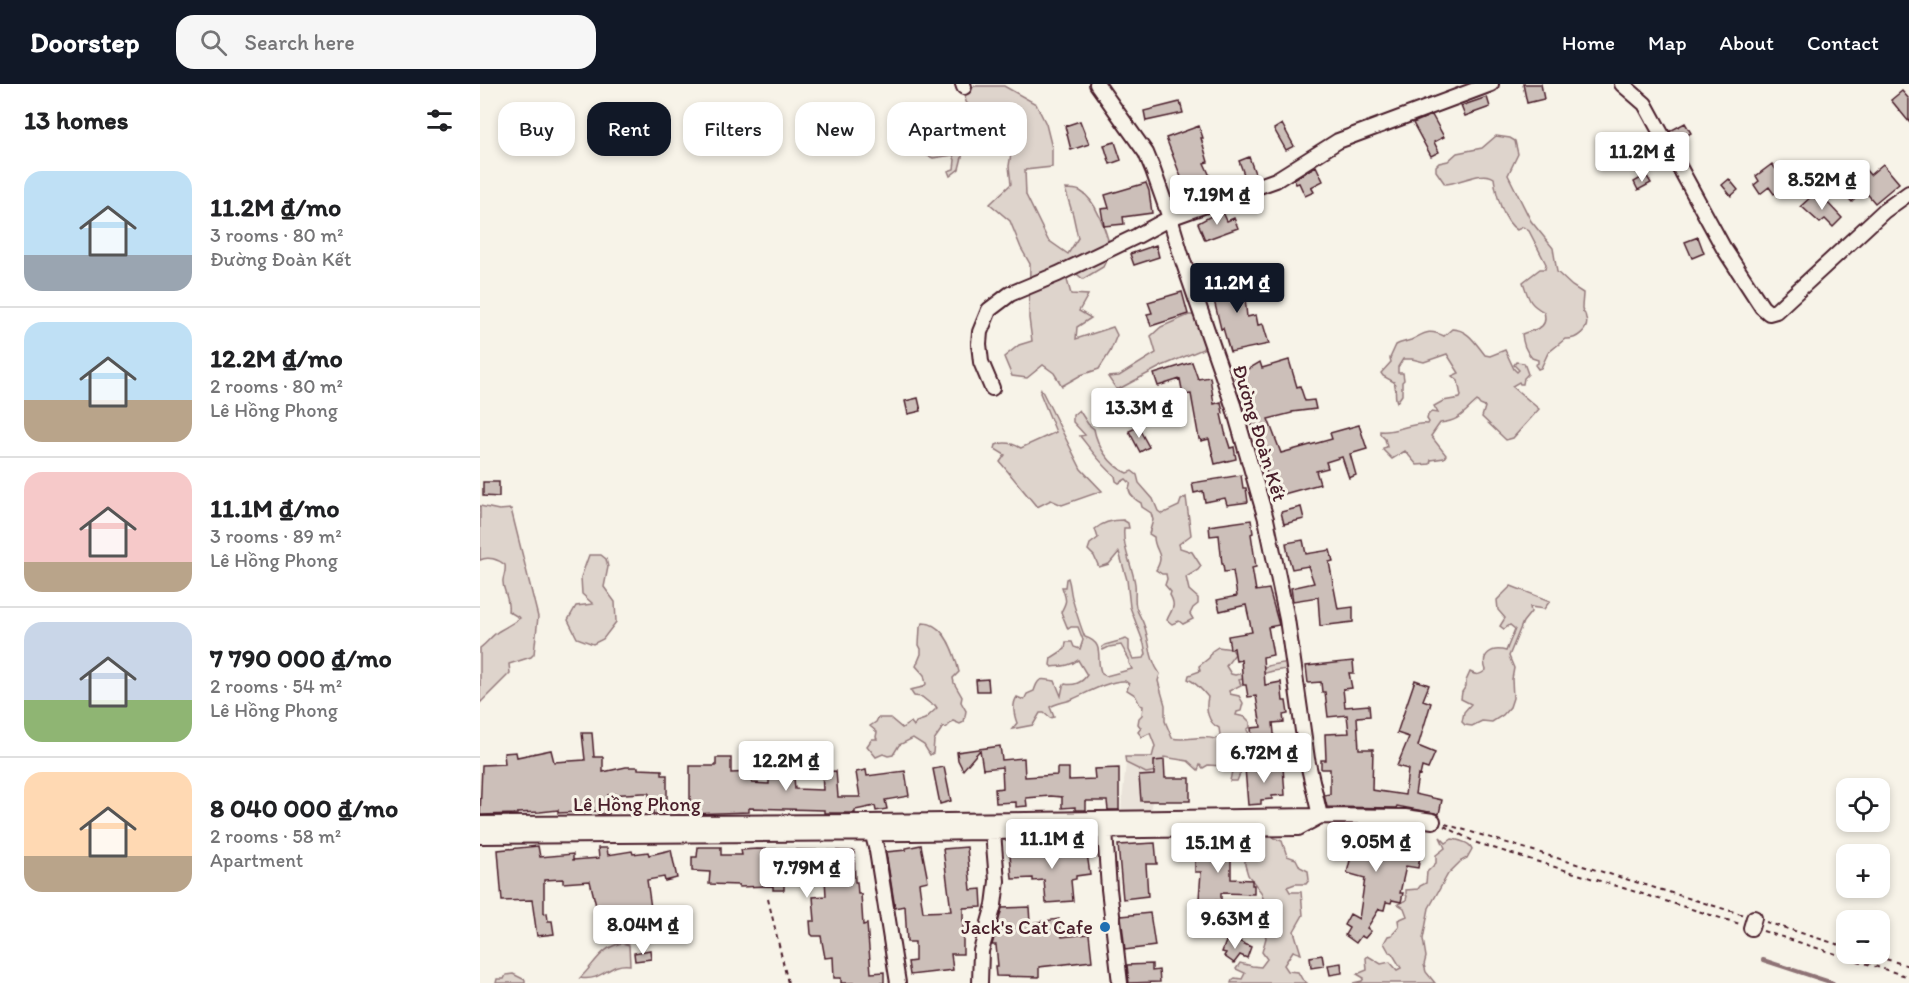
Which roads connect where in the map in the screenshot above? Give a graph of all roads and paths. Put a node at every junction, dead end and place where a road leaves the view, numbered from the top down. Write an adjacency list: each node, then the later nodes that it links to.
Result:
1 (1096, 84): 5 (street, Đường Đoàn Kết)
2 (1491, 84): 5 (street)
3 (1623, 84): 4 (street)
4 (1909, 193)
5 (1170, 218): 6 (street); 7 (street, Đường Đoàn Kết)
6 (992, 388)
7 (1320, 816): 8 (street); 10 (street, Lê Hồng Phong); 11 (street, Lê Hồng Phong)
8 (1433, 821): 15 (path); 15 (path)
9 (480, 824): 10 (street, Lê Hồng Phong)
10 (871, 828): 12 (street, Lê Hồng Phong); 13 (street, Lê Hồng Phong); 21 (street)
11 (1105, 831): 12 (street, Lê Hồng Phong); 23 (street)
12 (993, 832): 22 (street)
13 (480, 836)
14 (768, 899): 20 (path)
15 (1753, 923): 16 (path); 19 (path)
16 (1836, 944)
17 (1890, 960): 18 (path)
18 (1909, 966)
19 (1909, 977)
20 (788, 983)
21 (898, 983)
22 (980, 983)
23 (1120, 983)

